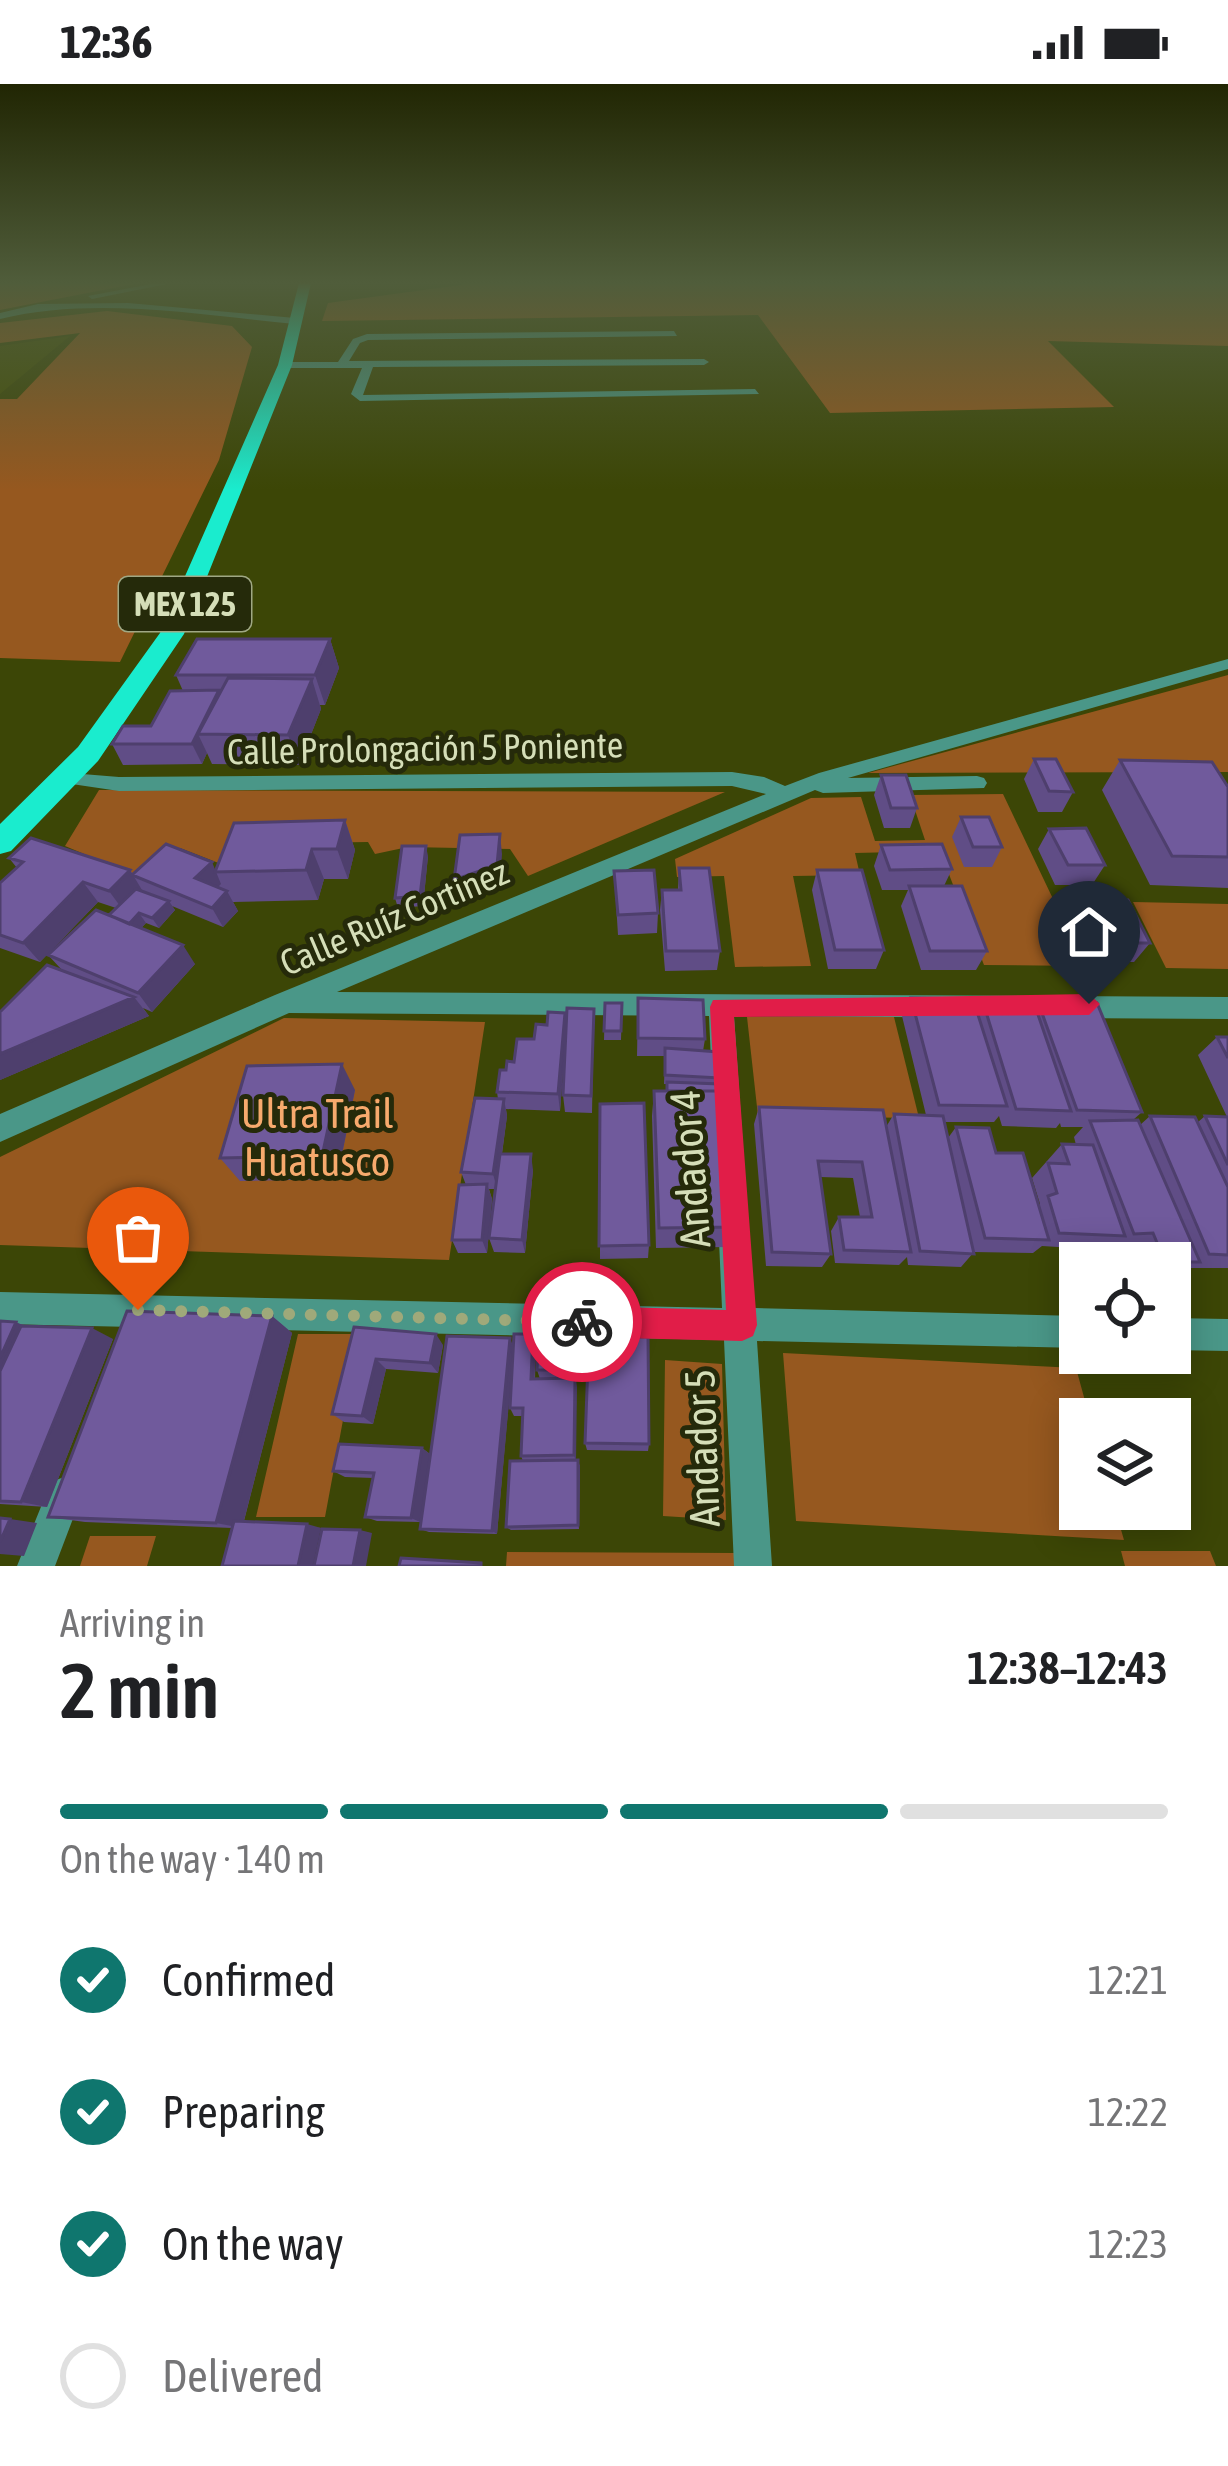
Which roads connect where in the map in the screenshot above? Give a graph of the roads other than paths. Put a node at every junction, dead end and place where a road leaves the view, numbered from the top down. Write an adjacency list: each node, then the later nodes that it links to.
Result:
1 (287, 352): 4 (main road, MEX 125)
2 (349, 352): 5 (street)
3 (704, 362): 6 (street)
4 (284, 364): 5 (street); 9 (main road, MEX 125)
5 (342, 364): 6 (street)
6 (368, 366): 7 (street)
7 (755, 392)
8 (1228, 664): 11 (street)
9 (65, 777): 11 (street, Calle Prolongación 5 Poniente); 12 (main road, MEX 125)
10 (977, 783): 11 (street, Calle Prolongación 5 Poniente)
11 (802, 787): 13 (street, Calle Ruíz Cortinez)
12 (0, 843)
13 (284, 1003): 14 (street); 16 (street, Calle Ruíz Cortinez)
14 (722, 1007): 15 (street); 19 (street, Andador 4)
15 (1228, 1008)
16 (0, 1128)
17 (0, 1307): 18 (street)
18 (138, 1310): 19 (street); 23 (street)
19 (742, 1325): 20 (street); 26 (street, Andador 5)
20 (1059, 1332)
21 (1191, 1334): 22 (street)
22 (1228, 1335)
23 (121, 1353)
24 (78, 1460): 25 (street)
25 (36, 1566)
26 (753, 1566)

